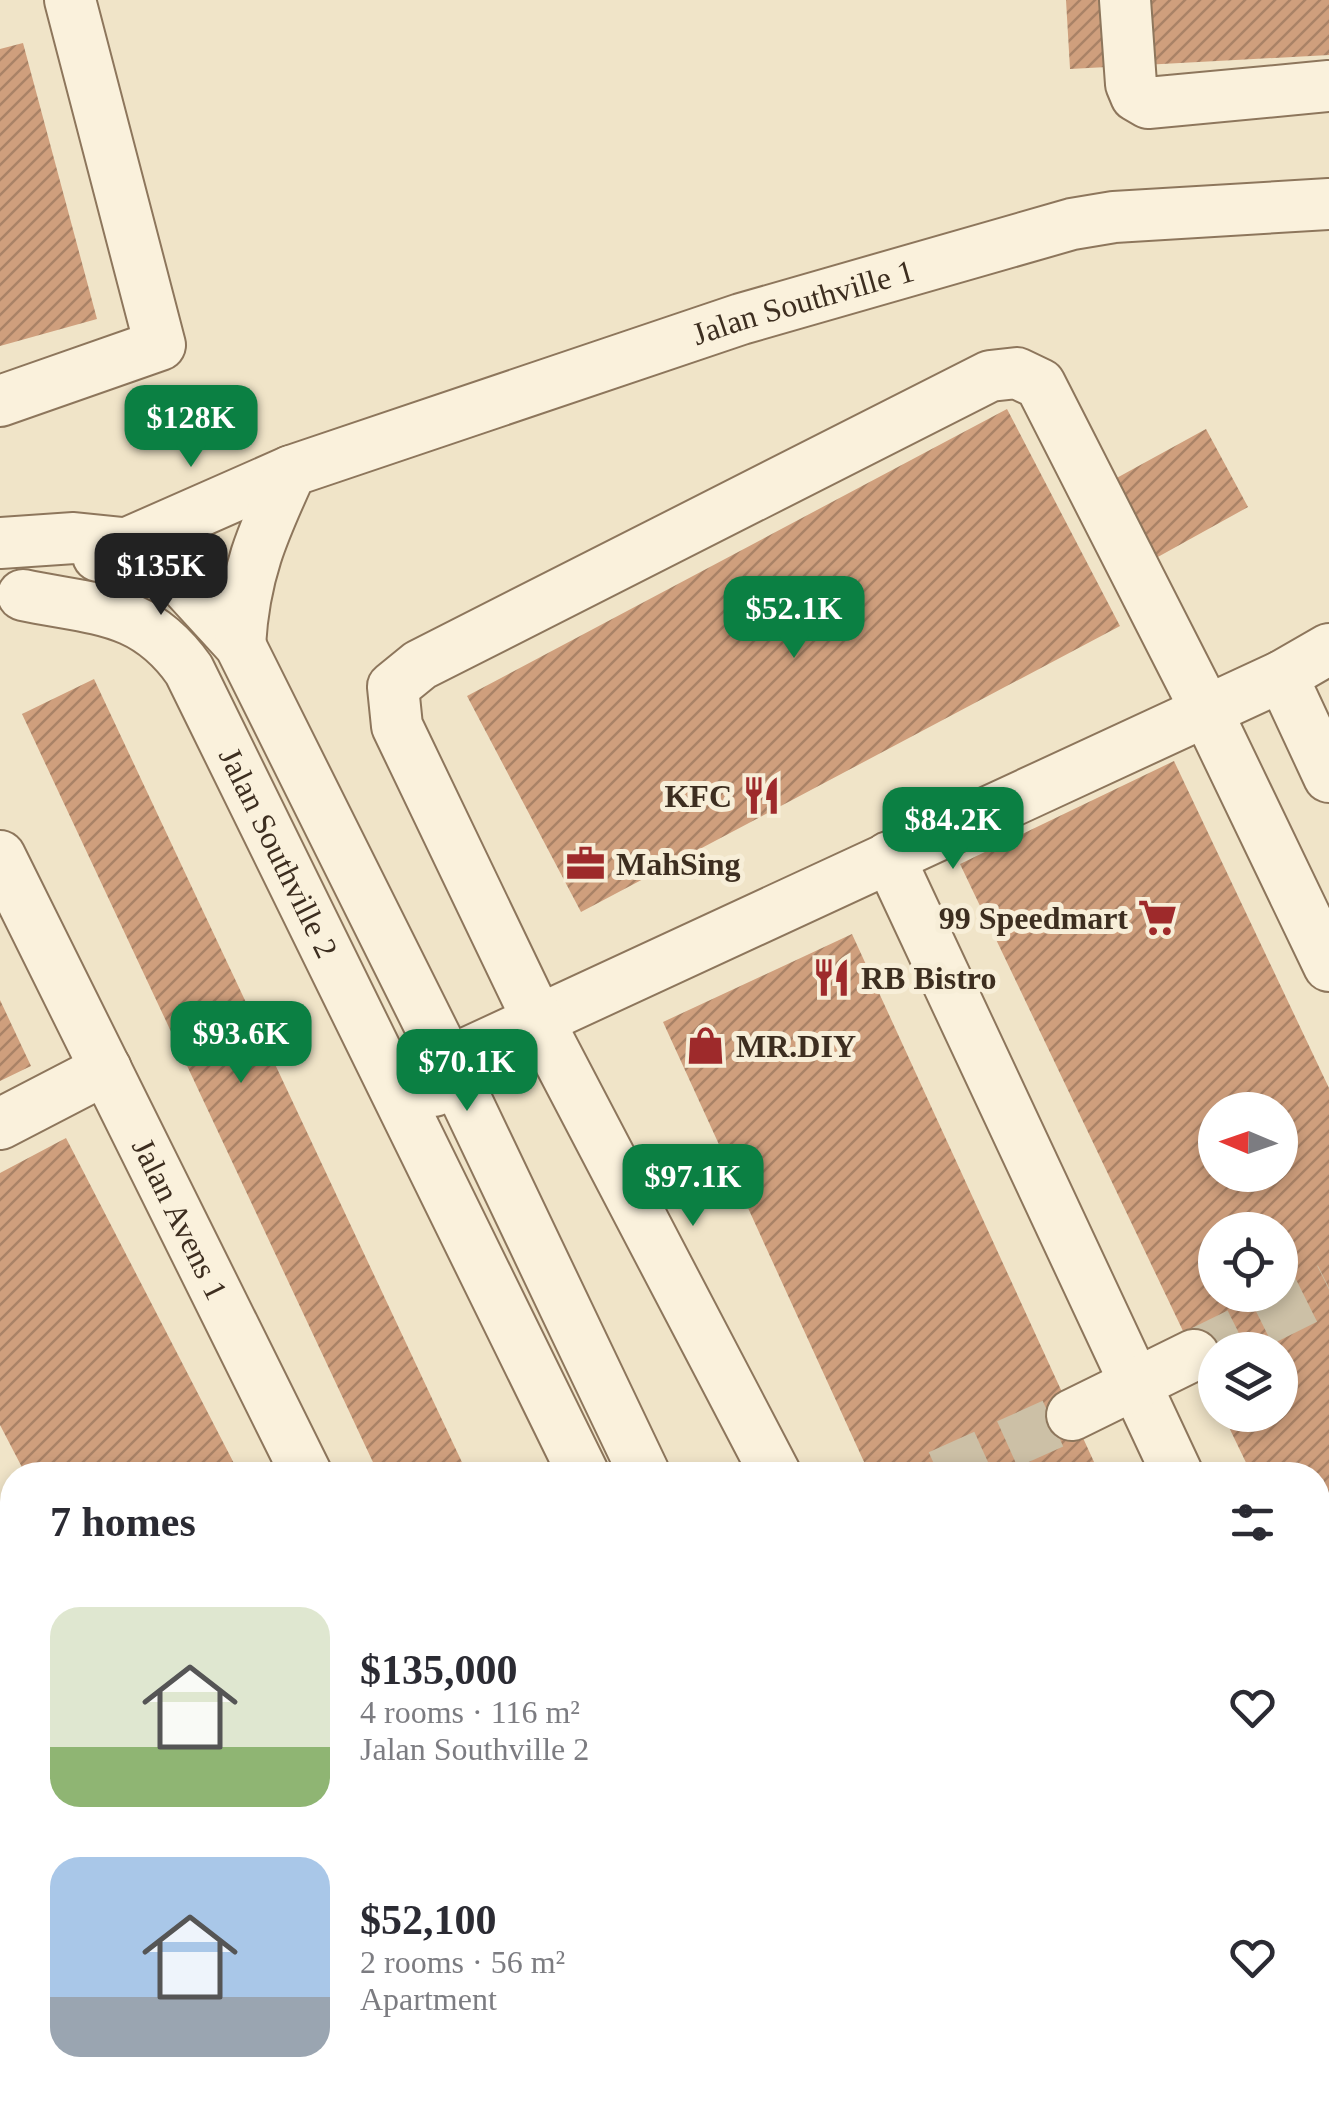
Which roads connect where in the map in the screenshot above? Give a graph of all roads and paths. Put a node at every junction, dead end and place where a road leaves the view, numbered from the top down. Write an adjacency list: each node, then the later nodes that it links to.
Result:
1 (70, 0): 5 (street)
2 (1125, 0): 3 (street)
3 (1329, 86)
4 (1327, 201): 6 (street, Jalan Southville 1)
5 (0, 402)
6 (291, 471): 8 (street, Jalan Southville 1); 10 (street)
7 (0, 543): 8 (street)
8 (123, 543): 9 (street, Jalan Southville 1); 10 (street)
9 (12, 600): 22 (street, Jalan Southville 2)
10 (240, 645): 19 (street, Jalan Southville 2)
11 (1329, 649): 12 (street)
12 (1282, 676): 13 (street); 14 (street)
13 (1206, 710): 16 (street); 17 (street); 18 (street)
14 (1329, 777)
15 (0, 856): 20 (street, Jalan Avens 1)
16 (889, 857): 18 (street); 24 (street)
17 (1329, 966)
18 (538, 1020): 19 (street); 29 (street)
19 (448, 1062): 22 (street); 28 (street, Jalan Southville 2)
20 (106, 1069): 21 (street); 26 (street, Jalan Avens 1)
21 (0, 1124)
22 (414, 1131): 27 (street, Jalan Southville 2)
23 (1194, 1355): 24 (street)
24 (1134, 1382): 25 (street); 30 (street)
25 (1072, 1414)
26 (301, 1462)
27 (578, 1462)
28 (640, 1462)
29 (769, 1462)
30 (1172, 1462)

